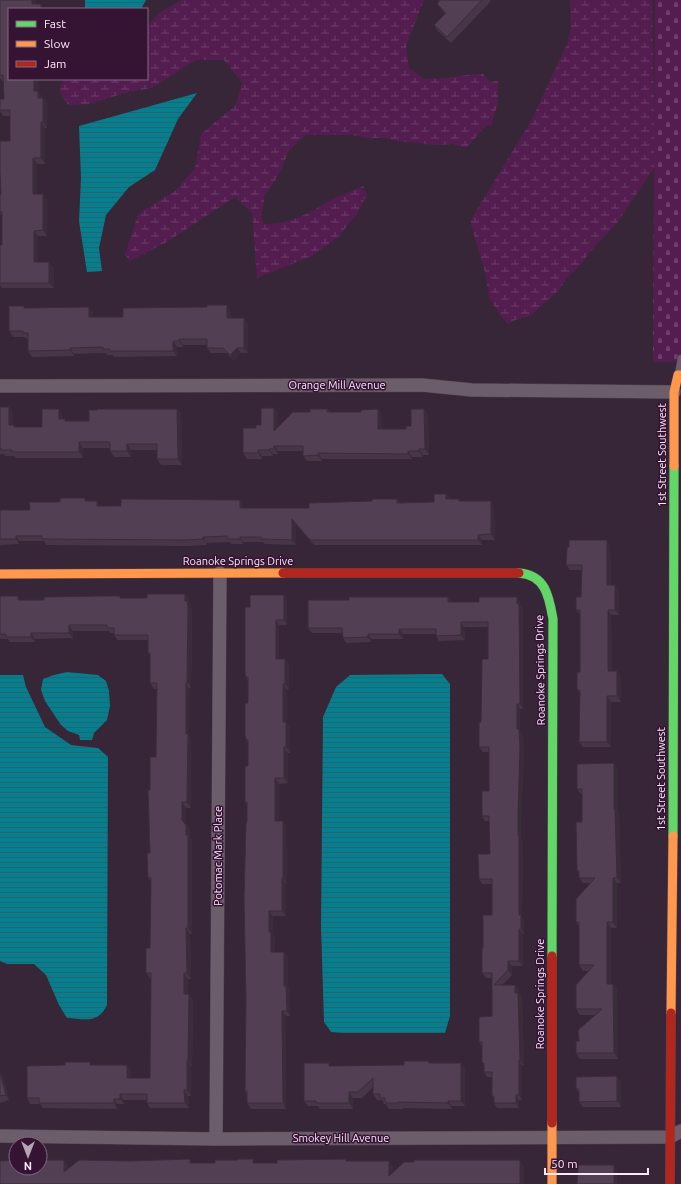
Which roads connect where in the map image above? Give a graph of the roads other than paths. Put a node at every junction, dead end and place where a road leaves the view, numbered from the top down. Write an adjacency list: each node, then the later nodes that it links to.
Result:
1 (681, 358): 2 (lane)
2 (679, 375): 4 (street, 1st Street Southwest)
3 (0, 386): 4 (street, Orange Mill Avenue)
4 (674, 392): 7 (street, 1st Street Southwest)
5 (220, 573): 6 (street, Roanoke Springs Drive); 11 (street, Roanoke Springs Drive); 12 (street, Potomac Mark Place)
6 (0, 574)
7 (677, 714): 8 (street, 1st Street Southwest)
8 (677, 791): 9 (street, 1st Street Southwest)
9 (676, 1134): 11 (street, Smokey Hill Avenue); 14 (street, 1st Street Southwest)
10 (0, 1136): 12 (street, Smokey Hill Avenue)
11 (552, 1137): 12 (street, Smokey Hill Avenue); 13 (street, Roanoke Springs Drive)
12 (216, 1138)
13 (552, 1184)
14 (670, 1184)

